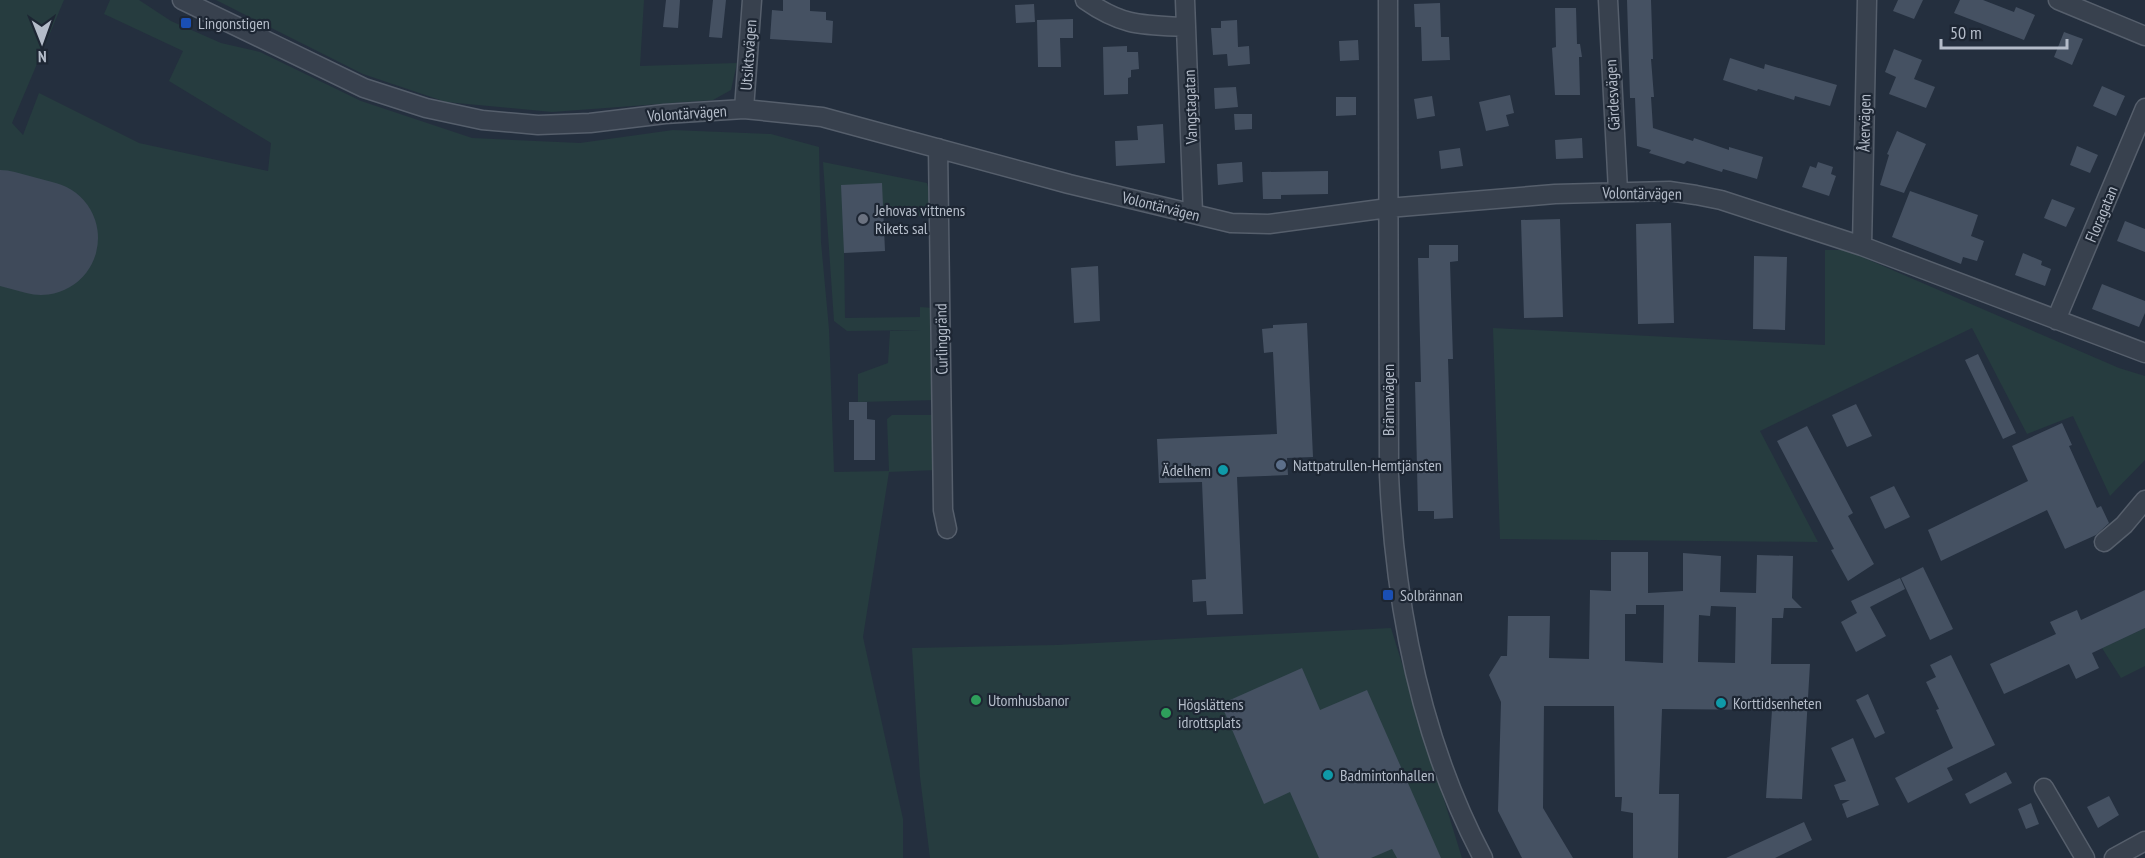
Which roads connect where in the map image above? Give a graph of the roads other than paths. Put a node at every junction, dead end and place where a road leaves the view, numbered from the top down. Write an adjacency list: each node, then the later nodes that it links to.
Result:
1 (182, 0): 12 (street, Volontärvägen)
2 (752, 0): 12 (street, Utsiktsvägen)
3 (1084, 0): 9 (street)
4 (1185, 0): 9 (street, Vangstagatan)
5 (1388, 0): 15 (street, Brännavägen)
6 (1608, 0): 14 (street, Gärdesvägen)
7 (1868, 0): 17 (street, Åkervägen)
8 (2058, 0): 10 (street)
9 (1185, 27): 16 (street, Vangstagatan)
10 (2145, 36)
11 (2145, 108): 18 (street, Floragatan)
12 (744, 109): 13 (street, Volontärvägen)
13 (938, 148): 16 (street, Volontärvägen); 21 (street, Curlinggränd)
14 (1618, 191): 15 (street, Volontärvägen); 17 (street, Volontärvägen)
15 (1388, 208): 16 (street, Volontärvägen); 25 (street, Brännavägen)
16 (1193, 213)
17 (1862, 246): 18 (street, Volontärvägen)
18 (2056, 320): 19 (street, Volontärvägen)
19 (2145, 353)
20 (2145, 500): 22 (street)
21 (947, 529)
22 (2104, 542)
23 (2044, 788): 26 (street)
24 (2145, 841): 27 (street)
25 (1483, 858)
26 (2085, 858)
27 (2114, 858)

